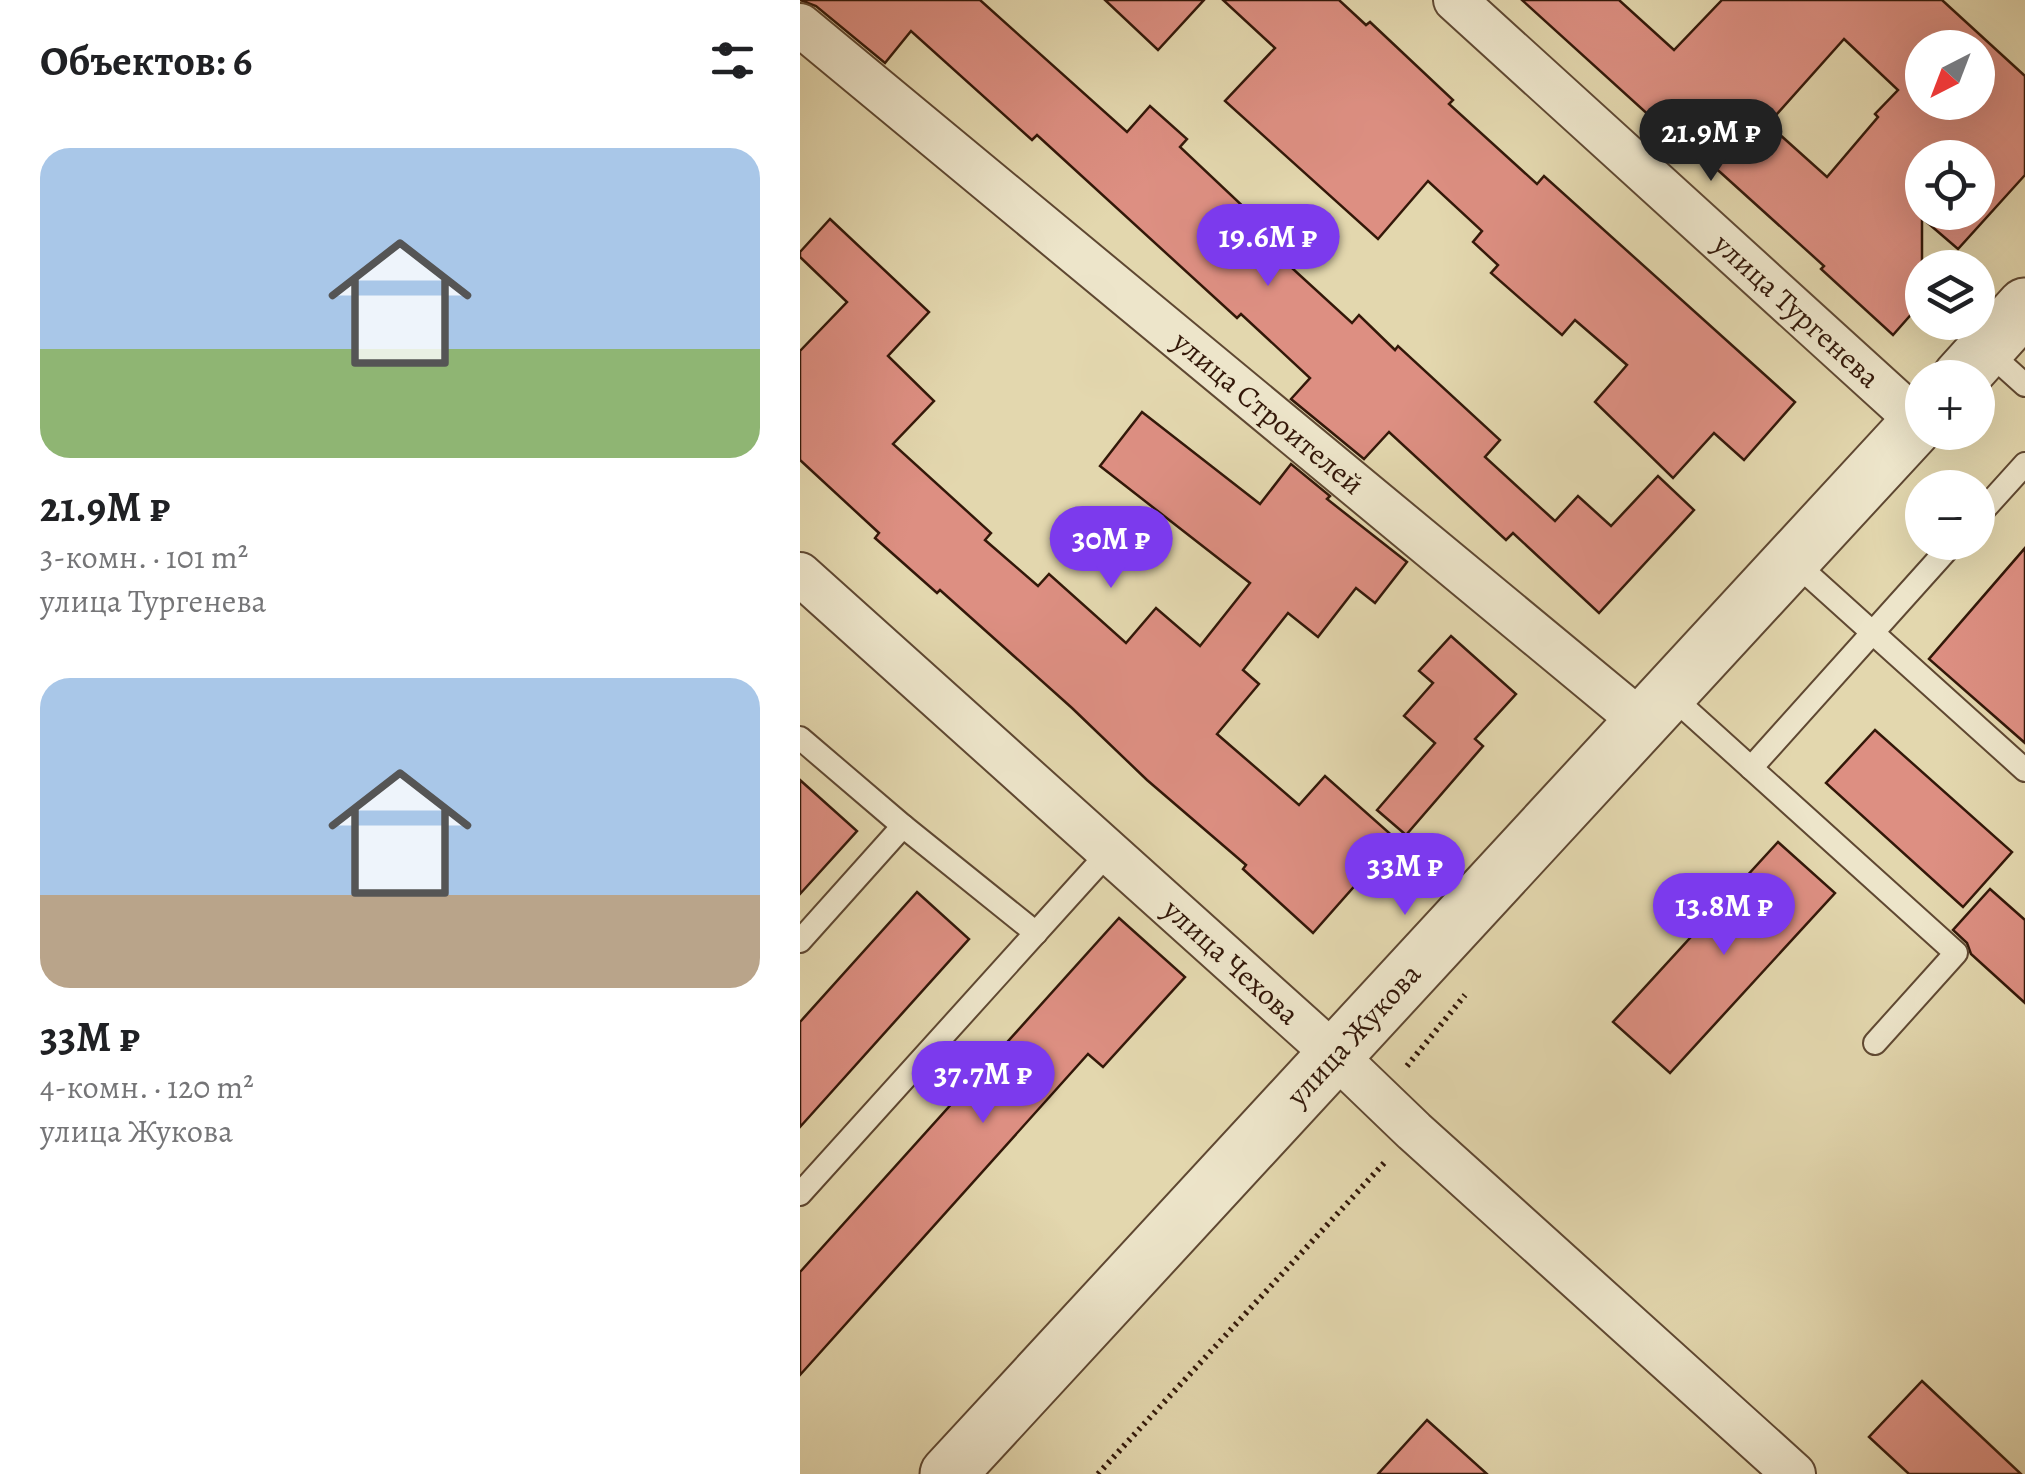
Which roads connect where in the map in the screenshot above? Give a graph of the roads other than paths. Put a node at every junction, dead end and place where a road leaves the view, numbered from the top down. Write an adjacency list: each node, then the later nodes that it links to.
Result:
1 (1454, 0): 5 (street, улица Тургенева)
2 (800, 24): 13 (street, улица Строителей)
3 (2025, 306): 4 (street)
4 (1995, 362)
5 (1905, 406)
6 (1905, 437): 9 (street, улица Жукова)
7 (2025, 464): 8 (lane)
8 (1995, 497)
9 (1792, 560): 12 (lane); 13 (street, улица Жукова)
10 (1938, 560): 12 (lane)
11 (800, 574): 18 (street, улица Чехова)
12 (1873, 633): 15 (lane); 16 (lane)
13 (1656, 708): 15 (lane); 22 (street, улица Жукова)
14 (800, 738): 17 (lane)
15 (1751, 768): 21 (lane)
16 (2025, 770)
17 (903, 826): 19 (lane); 20 (lane)
18 (1109, 852): 19 (lane); 22 (street, улица Чехова)
19 (1036, 933): 23 (lane)
20 (800, 942)
21 (1874, 1044)
22 (1336, 1056): 24 (street, улица Жукова); 25 (street, улица Чехова)
23 (800, 1194)
24 (948, 1474)
25 (1794, 1474)

